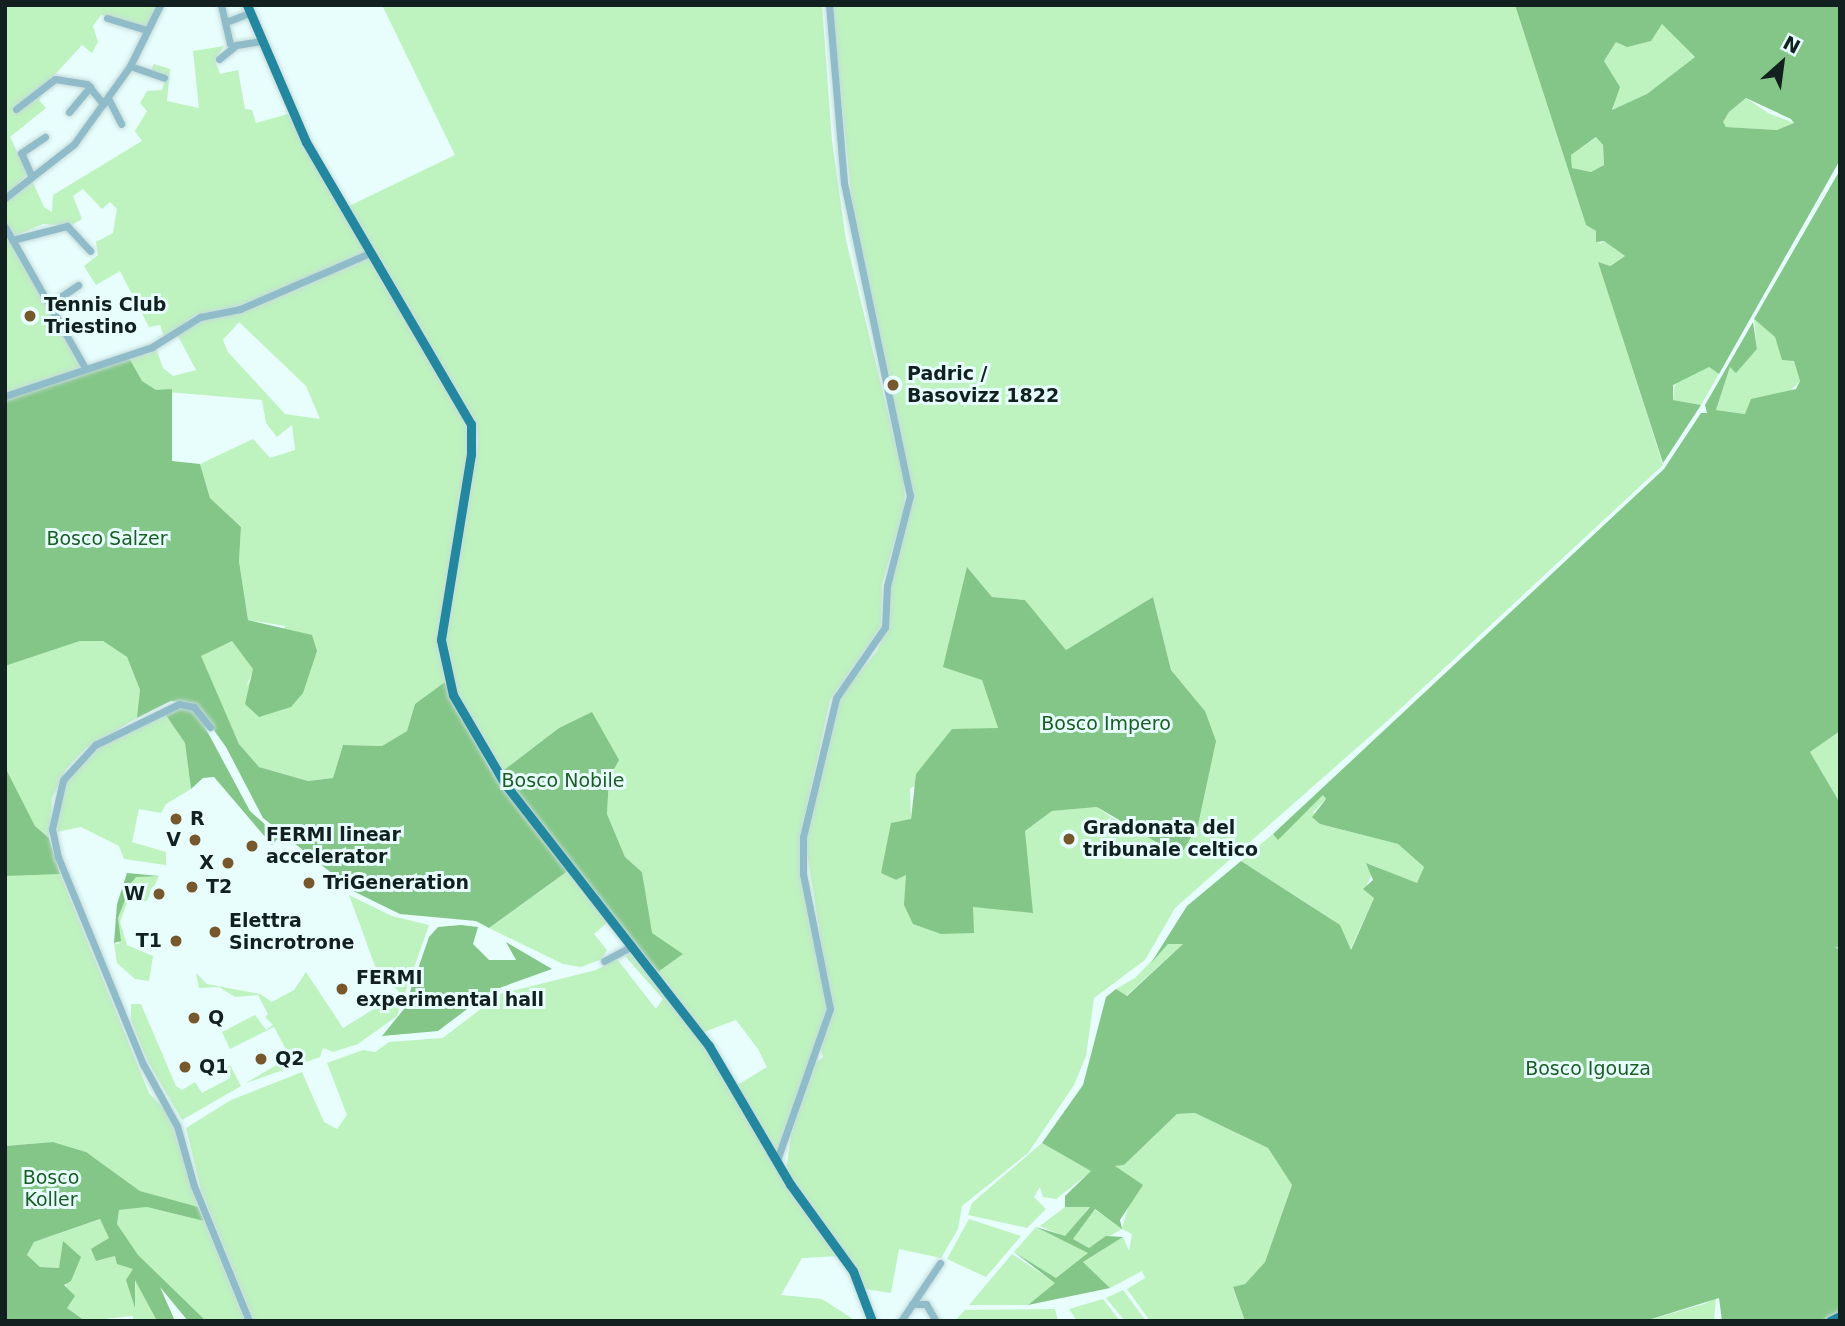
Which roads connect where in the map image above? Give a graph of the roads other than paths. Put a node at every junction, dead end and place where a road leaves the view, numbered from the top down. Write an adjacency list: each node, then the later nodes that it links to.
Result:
1 (160, 5): 7 (street)
2 (221, 5): 6 (street)
3 (829, 5): 32 (street)
4 (248, 9): 6 (street); 8 (main road)
5 (107, 18): 7 (street)
6 (226, 22): 9 (street)
7 (147, 30): 11 (street)
8 (260, 41): 10 (street); 24 (main road)
9 (230, 44)
10 (219, 59)
11 (130, 66): 12 (street); 14 (street)
12 (164, 78)
13 (90, 87): 14 (street); 15 (street); 16 (street)
14 (106, 101): 17 (street); 19 (street)
15 (16, 109)
16 (69, 112)
17 (121, 124)
18 (45, 137): 19 (street)
19 (31, 175): 20 (street)
20 (5, 198)
21 (5, 227): 22 (street)
22 (12, 240): 23 (street); 26 (street)
23 (90, 251)
24 (370, 253): 27 (street); 30 (main road)
25 (78, 285): 26 (street)
26 (50, 303): 27 (street)
27 (85, 368): 28 (street)
28 (5, 396)
29 (210, 727): 36 (street)
30 (632, 946): 31 (street); 32 (main road)
31 (604, 961)
32 (777, 1160): 37 (main road)
33 (940, 1263): 34 (street)
34 (912, 1304): 38 (street); 39 (street)
35 (1840, 1316): 40 (main road)
36 (248, 1321)
37 (872, 1321)
38 (901, 1321)
39 (936, 1321)
40 (1830, 1321)

